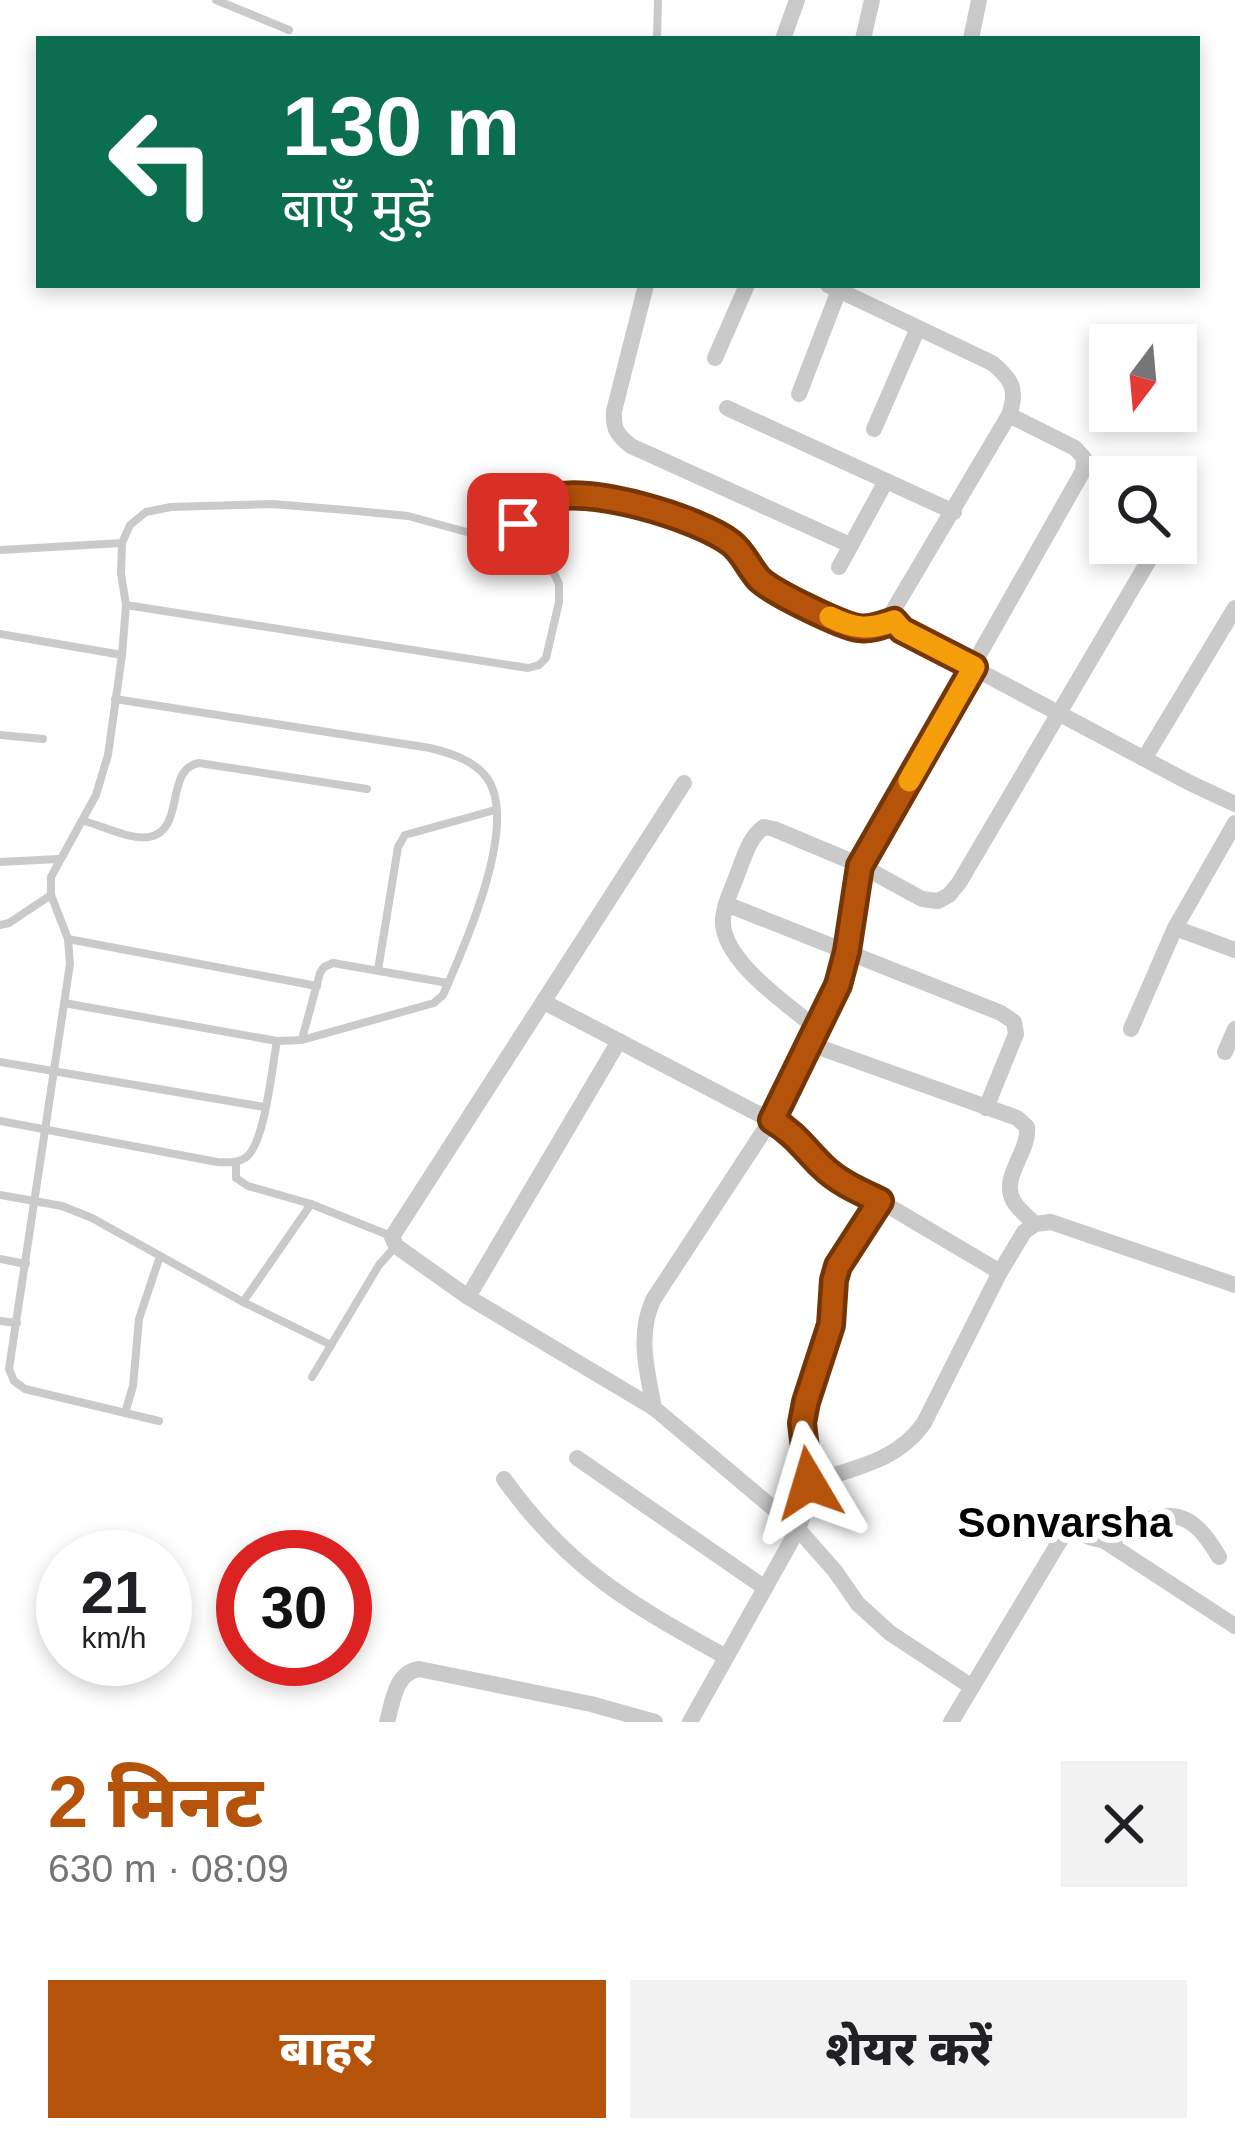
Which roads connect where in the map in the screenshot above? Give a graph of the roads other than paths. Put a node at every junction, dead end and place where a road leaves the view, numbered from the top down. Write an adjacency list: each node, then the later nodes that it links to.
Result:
1 (216, 0): 6 (lane)
2 (658, 0): 7 (lane)
3 (797, 0): 8 (street)
4 (872, 0): 9 (street)
5 (979, 0): 10 (street)
6 (289, 30)
7 (657, 36)
8 (784, 36)
9 (864, 36)
10 (972, 36)
11 (645, 288): 24 (street)
12 (746, 288): 15 (street)
13 (833, 288): 14 (street); 16 (street)
14 (919, 328): 18 (street); 19 (street)
15 (715, 358)
16 (799, 394)
17 (727, 408): 20 (street)
18 (1010, 415): 21 (street); 34 (street)
19 (874, 429)
20 (886, 481): 21 (street); 24 (street)
21 (954, 512): 30 (street)
22 (122, 543): 23 (lane); 25 (lane); 28 (lane)
23 (507, 543): 28 (lane); 30 (lane)
24 (850, 545): 27 (street)
25 (0, 550)
26 (1147, 564): 36 (street)
27 (839, 567)
28 (126, 605): 33 (lane)
29 (1235, 608): 32 (street)
30 (894, 621): 34 (street)
31 (0, 634): 33 (lane)
32 (1229, 636): 39 (street)
33 (122, 655): 35 (lane)
34 (974, 667): 36 (street); 48 (street)
35 (115, 699): 43 (lane); 44 (lane)
36 (1060, 713): 39 (street); 48 (street)
37 (0, 735): 38 (lane)
38 (43, 739)
39 (1144, 759): 42 (street)
40 (684, 783): 59 (street)
41 (367, 789): 44 (lane)
42 (1235, 804)
43 (496, 810): 56 (lane); 57 (lane)
44 (83, 820): 46 (lane)
45 (1235, 823): 52 (street)
46 (59, 859): 47 (lane); 49 (lane)
47 (0, 862)
48 (860, 866): 50 (street); 55 (street)
49 (51, 895): 51 (lane); 53 (lane)
50 (726, 904): 55 (street); 63 (street)
51 (0, 925)
52 (1175, 928): 54 (street); 61 (street)
53 (68, 939): 58 (lane); 60 (lane)
54 (1235, 950)
55 (847, 951): 63 (street); 71 (street)
56 (378, 970): 57 (lane); 58 (lane)
57 (448, 983): 64 (lane)
58 (317, 986): 64 (lane)
59 (544, 1002): 66 (street); 81 (street)
60 (64, 1003): 65 (lane); 69 (lane)
61 (1131, 1029)
62 (1235, 1029): 67 (street)
63 (813, 1037): 71 (street); 73 (street)
64 (302, 1040): 65 (lane)
65 (277, 1041): 70 (lane)
66 (619, 1041): 73 (street); 87 (street)
67 (1225, 1052)
68 (0, 1062): 69 (lane)
69 (54, 1071): 70 (lane); 74 (lane)
70 (264, 1107): 75 (lane)
71 (986, 1108): 80 (street)
72 (0, 1120): 74 (lane)
73 (772, 1120): 78 (street); 93 (street)
74 (46, 1127): 75 (lane); 77 (lane)
75 (236, 1162): 79 (lane)
76 (0, 1196): 77 (lane)
77 (35, 1201): 82 (lane); 84 (lane)
78 (880, 1201): 85 (street); 98 (street)
79 (311, 1204): 81 (lane); 88 (lane)
80 (1035, 1223): 85 (street); 86 (street)
81 (394, 1241): 87 (street); 91 (lane)
82 (160, 1256): 88 (lane); 94 (lane)
83 (0, 1259): 84 (lane)
84 (26, 1264): 90 (lane)
85 (1000, 1272): 98 (street)
86 (1235, 1285)
87 (468, 1297): 93 (street)
88 (243, 1302): 91 (lane)
89 (0, 1321): 90 (lane)
90 (17, 1323): 94 (lane)
91 (331, 1345): 92 (lane)
92 (312, 1377)
93 (653, 1408): 99 (street)
94 (125, 1413): 95 (lane)
95 (159, 1421)
96 (578, 1458): 102 (street)
97 (504, 1479): 104 (street)
98 (809, 1483): 99 (street)
99 (798, 1529): 102 (street); 105 (street)
100 (1103, 1540): 101 (street); 103 (street); 105 (street)
101 (1219, 1557)
102 (765, 1588): 104 (street)
103 (1235, 1626)
104 (726, 1657): 108 (street)
105 (972, 1687): 109 (street)
106 (387, 1722): 107 (street)
107 (655, 1722)
108 (690, 1722)
109 (951, 1722)

